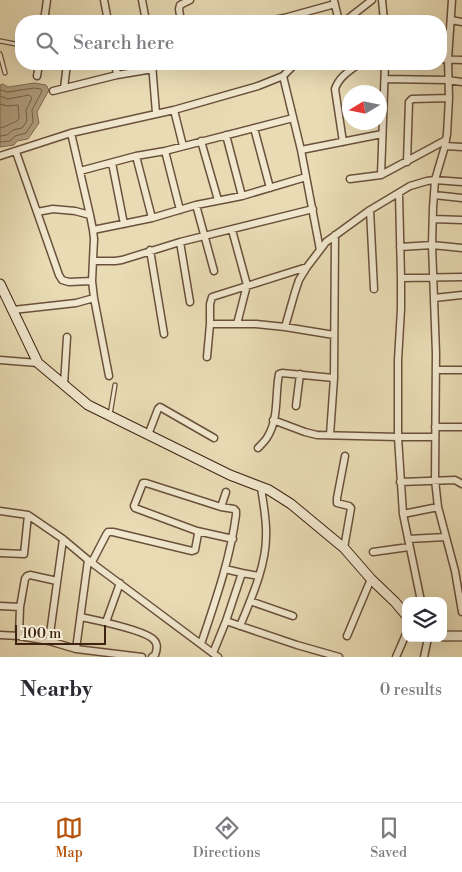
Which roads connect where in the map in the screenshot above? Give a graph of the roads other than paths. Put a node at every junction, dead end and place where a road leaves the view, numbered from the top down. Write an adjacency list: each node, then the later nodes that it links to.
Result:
1 (47, 0): 9 (street)
2 (104, 0): 10 (street)
3 (142, 0): 11 (street)
4 (190, 0): 12 (street)
5 (372, 0): 15 (street)
6 (382, 0): 16 (street)
7 (452, 0): 17 (street)
8 (334, 2): 13 (street); 14 (street)
9 (45, 15)
10 (107, 15)
11 (145, 15)
12 (180, 15)
13 (297, 15)
14 (337, 15)
15 (353, 15)
16 (383, 15)
17 (451, 20): 18 (street); 20 (street)
18 (462, 22)
19 (0, 41): 21 (lane)
20 (447, 42)
21 (15, 44)
22 (0, 54): 34 (lane)
23 (447, 59): 24 (street)
24 (462, 60)
25 (38, 70): 36 (street)
26 (66, 70): 41 (street)
27 (116, 70): 35 (street)
28 (136, 70): 35 (street)
29 (152, 70): 45 (street)
30 (289, 70): 37 (street)
31 (351, 70): 52 (street)
32 (385, 70): 38 (street)
33 (446, 70): 39 (street)
34 (5, 73)
35 (117, 75): 41 (street)
36 (37, 76)
37 (283, 76): 44 (street); 46 (street)
38 (385, 79): 39 (street); 49 (street)
39 (448, 80): 40 (street); 43 (street)
40 (462, 82)
41 (64, 88): 42 (street)
42 (53, 91)
43 (449, 98): 53 (street); 61 (street)
44 (174, 110): 45 (street); 54 (street)
45 (156, 113): 48 (street)
46 (293, 118): 47 (street); 56 (street)
47 (254, 128): 50 (street); 69 (street)
48 (71, 133): 58 (street); 63 (street)
49 (382, 134): 52 (street); 64 (street)
50 (226, 136): 51 (street); 72 (street)
51 (202, 141): 54 (street); 74 (street)
52 (343, 142): 56 (street)
53 (446, 143): 55 (street); 61 (street); 67 (street)
54 (183, 146): 57 (street)
55 (462, 146)
56 (301, 150): 65 (street)
57 (165, 151): 60 (street); 78 (street)
58 (16, 152): 59 (street); 77 (street)
59 (0, 156)
60 (136, 156): 62 (street); 81 (street)
61 (407, 162): 64 (street)
62 (112, 163): 63 (street); 84 (street)
63 (80, 171): 80 (street)
64 (381, 175): 66 (street)
65 (306, 177): 69 (street); 76 (street)
66 (350, 179)
67 (435, 180): 68 (street); 70 (street); 71 (street)
68 (462, 182)
69 (270, 188): 72 (street)
70 (399, 193): 79 (street); 91 (street)
71 (434, 194): 73 (street); 82 (street)
72 (242, 196): 74 (street)
73 (462, 198)
74 (218, 200): 75 (street)
75 (196, 205): 78 (street); 87 (street)
76 (313, 209): 86 (street); 94 (street)
77 (37, 210): 80 (street); 101 (street)
78 (180, 210): 81 (street)
79 (370, 210): 88 (street); 104 (street)
80 (90, 215): 85 (street)
81 (152, 218): 84 (street)
82 (433, 219): 83 (street); 90 (street)
83 (462, 220)
84 (124, 224): 85 (street)
85 (93, 230): 95 (street)
86 (232, 230): 87 (street); 103 (street)
87 (204, 236): 89 (street); 97 (street)
88 (335, 236): 94 (street); 114 (street)
89 (180, 242): 93 (street); 108 (street)
90 (432, 245): 91 (street); 92 (street); 98 (street)
91 (400, 247): 100 (street)
92 (462, 248)
93 (150, 250): 95 (street); 113 (street)
94 (320, 250): 96 (street)
95 (93, 261): 101 (street)
96 (307, 267): 103 (street); 112 (street)
97 (214, 271)
98 (433, 277): 99 (street); 100 (street); 107 (street)
99 (462, 277)
100 (401, 278): 133 (street)
101 (92, 281): 106 (street)
102 (0, 284): 109 (street)
103 (247, 285): 110 (street); 111 (street)
104 (374, 288)
105 (462, 295): 107 (street)
106 (94, 298): 109 (street); 122 (street)
107 (434, 298): 119 (street)
108 (190, 302)
109 (12, 310): 118 (street)
110 (210, 324): 111 (street); 116 (street)
111 (237, 324): 112 (street)
112 (285, 327): 114 (street)
113 (164, 334)
114 (334, 335): 123 (street)
115 (67, 337): 124 (street)
116 (207, 357)
117 (0, 360): 118 (street)
118 (38, 363): 124 (street)
119 (436, 370): 120 (street); 129 (street)
120 (462, 370)
121 (300, 374): 123 (street); 126 (street); 128 (street)
122 (109, 376)
123 (334, 378): 132 (street)
124 (64, 385): 127 (street)
125 (115, 385): 127 (lane)
126 (296, 406)
127 (110, 416): 131 (street)
128 (274, 420): 132 (street); 136 (street)
129 (435, 427): 130 (street); 134 (street)
130 (462, 427)
131 (148, 435): 135 (street); 141 (street)
132 (330, 435): 133 (street)
133 (398, 437): 134 (street); 139 (street)
134 (434, 437): 138 (street)
135 (214, 438)
136 (258, 448)
137 (345, 456): 153 (street)
138 (435, 480): 139 (street); 140 (street); 144 (street)
139 (400, 482): 146 (street)
140 (462, 484)
141 (261, 487): 153 (street); 160 (street)
142 (226, 492): 143 (street)
143 (221, 507): 148 (street); 151 (street)
144 (438, 507): 146 (street); 149 (street)
145 (0, 511): 147 (street)
146 (403, 514): 152 (street)
147 (28, 515): 150 (street); 155 (street)
148 (197, 531): 151 (street); 156 (street)
149 (446, 537): 152 (street); 158 (street)
150 (63, 539): 156 (street); 162 (street)
151 (233, 539): 157 (street)
152 (409, 543): 154 (street); 164 (street)
153 (344, 548): 161 (street)
154 (373, 552)
155 (0, 553)
156 (90, 561): 163 (street); 171 (street)
157 (226, 570): 159 (street); 183 (street)
158 (458, 571): 169 (street)
159 (242, 573): 160 (street); 172 (street)
160 (259, 576): 165 (street)
161 (371, 579): 168 (street); 177 (street)
162 (57, 581): 167 (street); 180 (street)
163 (120, 583): 173 (street); 183 (street)
164 (420, 597)
165 (250, 601): 170 (street); 174 (street)
166 (0, 606): 167 (street)
167 (20, 607): 176 (street)
168 (402, 611)
169 (462, 612)
170 (293, 616)
171 (81, 617): 173 (street); 184 (street)
172 (226, 620): 174 (street); 186 (street)
173 (106, 622): 188 (street)
174 (240, 626): 185 (street)
175 (0, 635): 176 (street)
176 (19, 636): 180 (street)
177 (347, 636)
178 (447, 636): 179 (street)
179 (462, 636)
180 (49, 641): 184 (street)
181 (403, 642): 190 (street)
182 (427, 642): 191 (street)
183 (201, 644): 186 (street)
184 (76, 649): 187 (street)
185 (317, 654): 189 (street)
186 (216, 655)
187 (142, 657)
188 (152, 657)
189 (339, 657)
190 (396, 657)
191 (424, 657)

